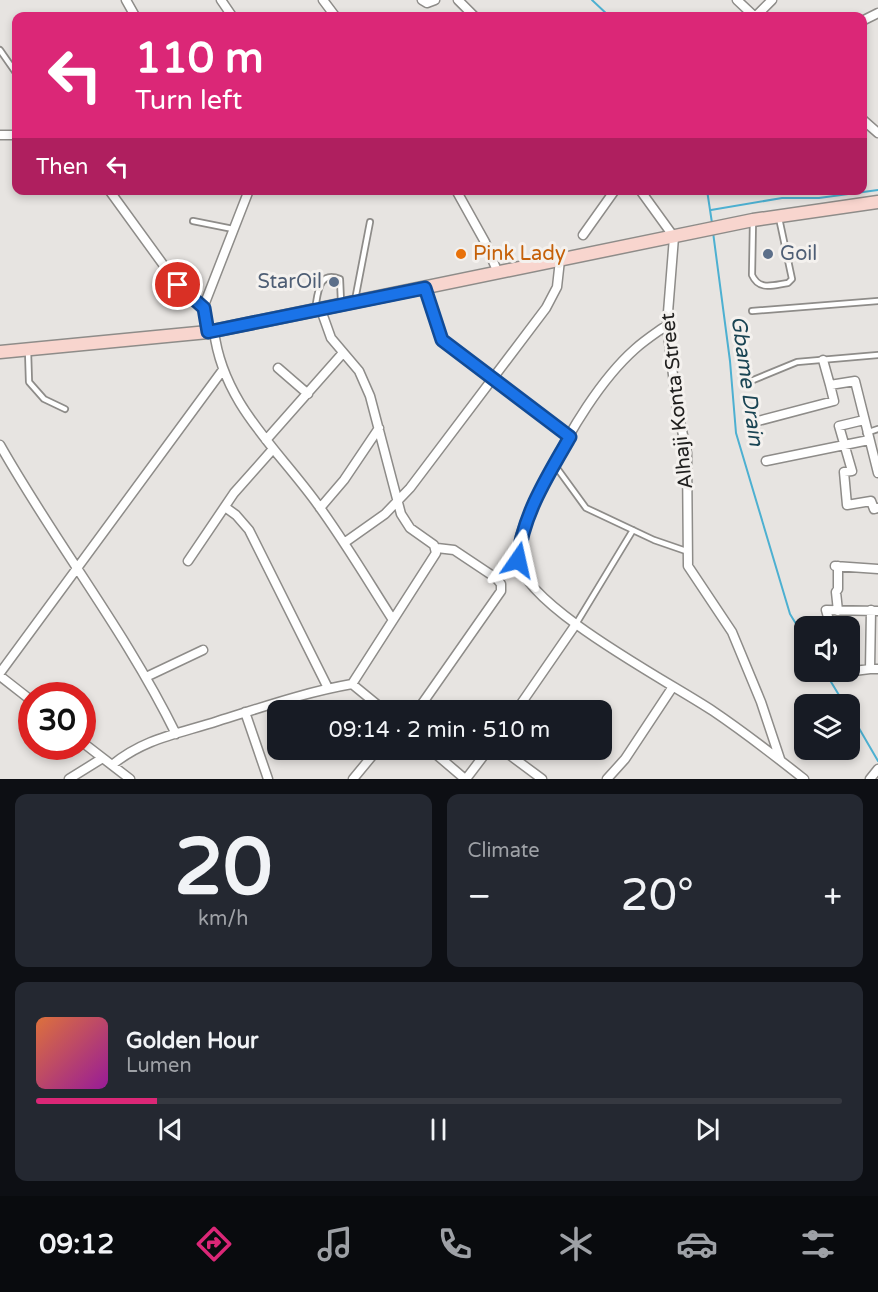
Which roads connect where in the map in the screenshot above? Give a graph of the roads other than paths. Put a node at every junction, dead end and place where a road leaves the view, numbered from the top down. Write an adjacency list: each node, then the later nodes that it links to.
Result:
1 (422, 0): 2 (street)
2 (435, 0)
3 (458, 0): 6 (street)
4 (736, 0): 7 (street)
5 (772, 0): 8 (street)
6 (470, 12)
7 (750, 12)
8 (759, 12)
9 (0, 51): 10 (lane)
10 (12, 68)
11 (113, 195): 30 (street)
12 (247, 195): 21 (street)
13 (459, 195): 25 (street)
14 (611, 195): 22 (street)
15 (644, 195): 23 (street)
16 (878, 202): 17 (main road)
17 (778, 216): 18 (main road); 18 (lane)
18 (753, 220): 23 (main road)
19 (193, 221): 21 (lane)
20 (370, 222): 28 (lane)
21 (233, 229): 30 (street)
22 (583, 234)
23 (674, 237): 24 (main road); 33 (street, Alhaji Konta Street)
24 (560, 260): 25 (main road); 42 (street)
25 (498, 273): 26 (main road)
26 (425, 288): 28 (main road); 42 (street)
27 (878, 301): 32 (lane)
28 (354, 303): 29 (main road)
29 (341, 306): 31 (main road); 31 (lane)
30 (204, 308): 34 (street)
31 (318, 311): 34 (main road); 37 (street)
32 (752, 312)
33 (667, 325): 52 (street); 67 (street, Alhaji Konta Street)
34 (211, 332): 35 (main road); 41 (street)
35 (28, 350): 36 (main road); 46 (lane)
36 (0, 352)
37 (342, 354): 45 (street); 49 (street)
38 (878, 355): 39 (lane)
39 (823, 360): 43 (lane); 44 (street)
40 (278, 368): 45 (street)
41 (222, 371): 53 (street); 69 (street)
42 (495, 378): 52 (street); 60 (street)
43 (746, 383)
44 (830, 384): 47 (street); 48 (street)
45 (308, 394): 53 (street)
46 (65, 409)
47 (864, 420): 51 (street); 55 (street)
48 (758, 421)
49 (379, 428): 60 (street); 62 (street)
50 (878, 429): 51 (lane)
51 (867, 436): 55 (street); 59 (street)
52 (570, 437): 58 (street)
53 (266, 440): 56 (street)
54 (0, 445): 69 (street)
55 (845, 446): 57 (street); 63 (street)
56 (273, 449): 61 (street); 62 (street)
57 (766, 461)
58 (554, 464): 64 (lane); 75 (street)
59 (878, 473)
60 (398, 502): 65 (street); 66 (street)
61 (225, 507): 68 (street); 81 (street)
62 (320, 508): 65 (street)
63 (878, 508)
64 (633, 530): 67 (lane); 75 (lane)
65 (344, 543): 74 (street)
66 (437, 548): 74 (street); 85 (street)
67 (686, 551): 95 (street, Alhaji Konta Street)
68 (188, 561)
69 (76, 568): 78 (street); 79 (street)
70 (878, 569): 72 (street)
71 (874, 610): 72 (street); 77 (street)
72 (838, 611): 73 (street)
73 (828, 616)
74 (393, 620): 80 (street)
75 (576, 624): 82 (street); 86 (street)
76 (203, 650): 79 (street)
77 (874, 669)
78 (0, 675): 83 (street)
79 (146, 677): 88 (street)
80 (352, 684): 81 (street); 84 (street)
81 (327, 688): 87 (street)
82 (672, 688): 95 (street); 104 (street)
83 (18, 690)
84 (372, 700)
85 (425, 700)
86 (524, 700)
87 (245, 712): 88 (street); 100 (street)
88 (176, 734): 96 (street)
89 (96, 755): 90 (street)
90 (101, 759): 96 (street); 98 (street)
91 (369, 760): 101 (street)
92 (443, 760): 102 (street)
93 (480, 760): 102 (street)
94 (516, 760): 103 (street)
95 (780, 760): 105 (street)
96 (112, 765): 99 (street)
97 (878, 769): 106 (street)
98 (69, 779)
99 (130, 779)
100 (268, 779)
101 (353, 779)
102 (466, 779)
103 (542, 779)
104 (607, 779)
105 (804, 779)
106 (870, 779)

